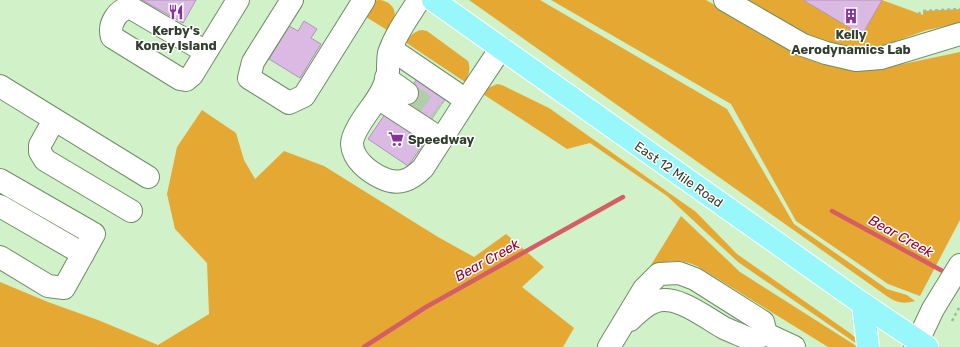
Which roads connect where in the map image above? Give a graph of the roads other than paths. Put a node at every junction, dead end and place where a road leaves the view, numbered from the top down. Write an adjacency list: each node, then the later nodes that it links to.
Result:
1 (238, 0): 10 (lane)
2 (292, 0): 3 (lane)
3 (364, 0)
4 (419, 0): 9 (lane)
5 (433, 0): 8 (main road, East 12 Mile Road)
6 (725, 0): 7 (lane)
7 (960, 34)
8 (501, 48): 14 (lane); 25 (main road, East 12 Mile Road)
9 (391, 50): 12 (lane); 14 (lane)
10 (206, 52)
11 (0, 86): 15 (lane)
12 (382, 88): 13 (lane); 16 (lane); 16 (lane)
13 (408, 93)
14 (466, 100): 16 (lane)
15 (54, 120): 17 (lane); 20 (lane)
16 (443, 125)
17 (148, 177)
18 (0, 180): 21 (lane)
19 (0, 206): 21 (lane)
20 (131, 211)
21 (83, 254): 22 (lane)
22 (0, 257)
23 (960, 265): 24 (lane)
24 (952, 298): 28 (lane)
25 (863, 304): 28 (main road, East 12 Mile Road); 30 (main road)
26 (766, 334): 27 (lane); 27 (lane); 29 (lane)
27 (611, 344)
28 (920, 345)
29 (792, 346)
30 (868, 347)

